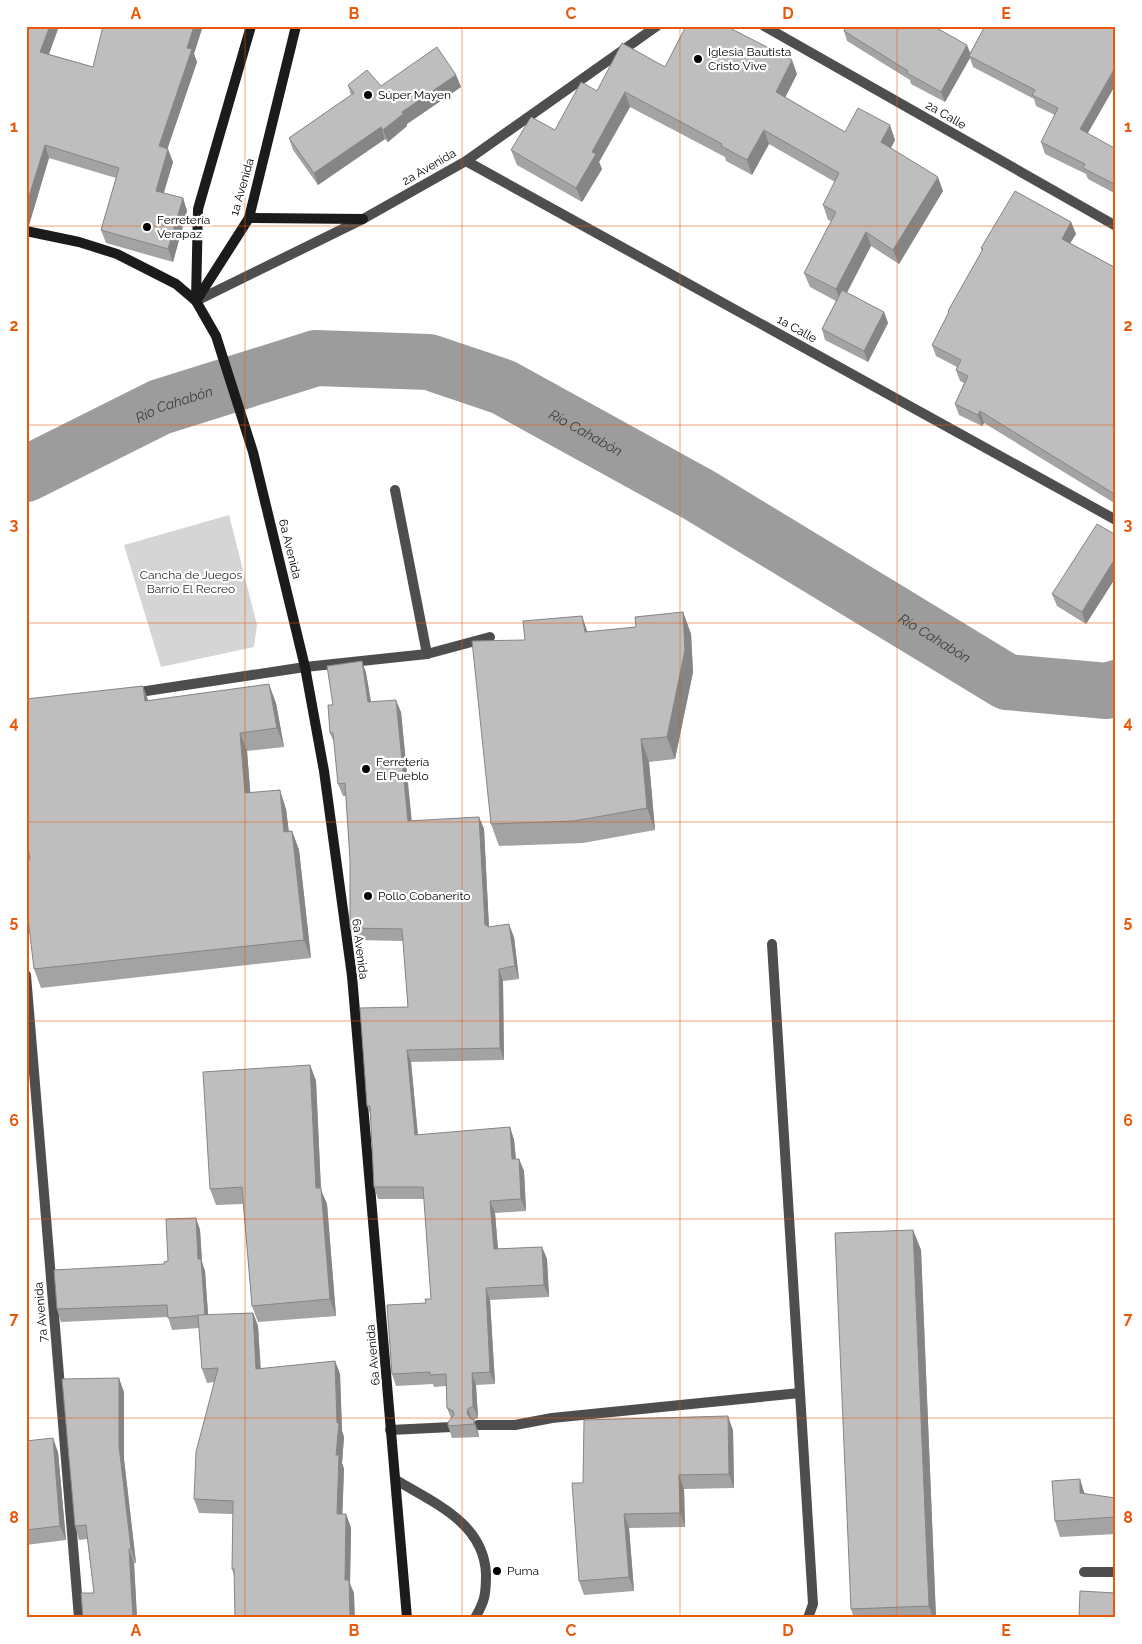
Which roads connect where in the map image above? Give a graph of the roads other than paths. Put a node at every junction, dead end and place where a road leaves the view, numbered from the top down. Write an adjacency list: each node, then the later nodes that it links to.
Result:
1 (251, 26): 10 (main road)
2 (296, 26): 6 (main road, 1a Avenida)
3 (657, 26): 5 (street, 2a Avenida)
4 (764, 26): 8 (street, 2a Calle)
5 (466, 161): 7 (street, 2a Avenida); 12 (street, 1a Calle)
6 (248, 218): 7 (main road); 10 (main road, 1a Avenida)
7 (363, 219): 10 (street, 2a Avenida)
8 (1116, 226)
9 (26, 231): 10 (main road)
10 (196, 301): 15 (main road, 6a Avenida)
11 (394, 490): 14 (street)
12 (1116, 520)
13 (490, 637): 14 (street)
14 (427, 654): 15 (street)
15 (305, 667): 16 (street); 22 (main road, 6a Avenida)
16 (122, 695)
17 (772, 944): 19 (street)
18 (26, 975): 26 (street, 7a Avenida)
19 (800, 1393): 20 (street); 29 (street)
20 (478, 1425)
21 (452, 1427): 22 (street)
22 (390, 1430): 23 (main road, 6a Avenida)
23 (396, 1480): 27 (main road, 6a Avenida); 28 (street)
24 (1084, 1572): 25 (street)
25 (1116, 1572)
26 (79, 1618)
27 (406, 1618)
28 (475, 1618)
29 (808, 1618)

